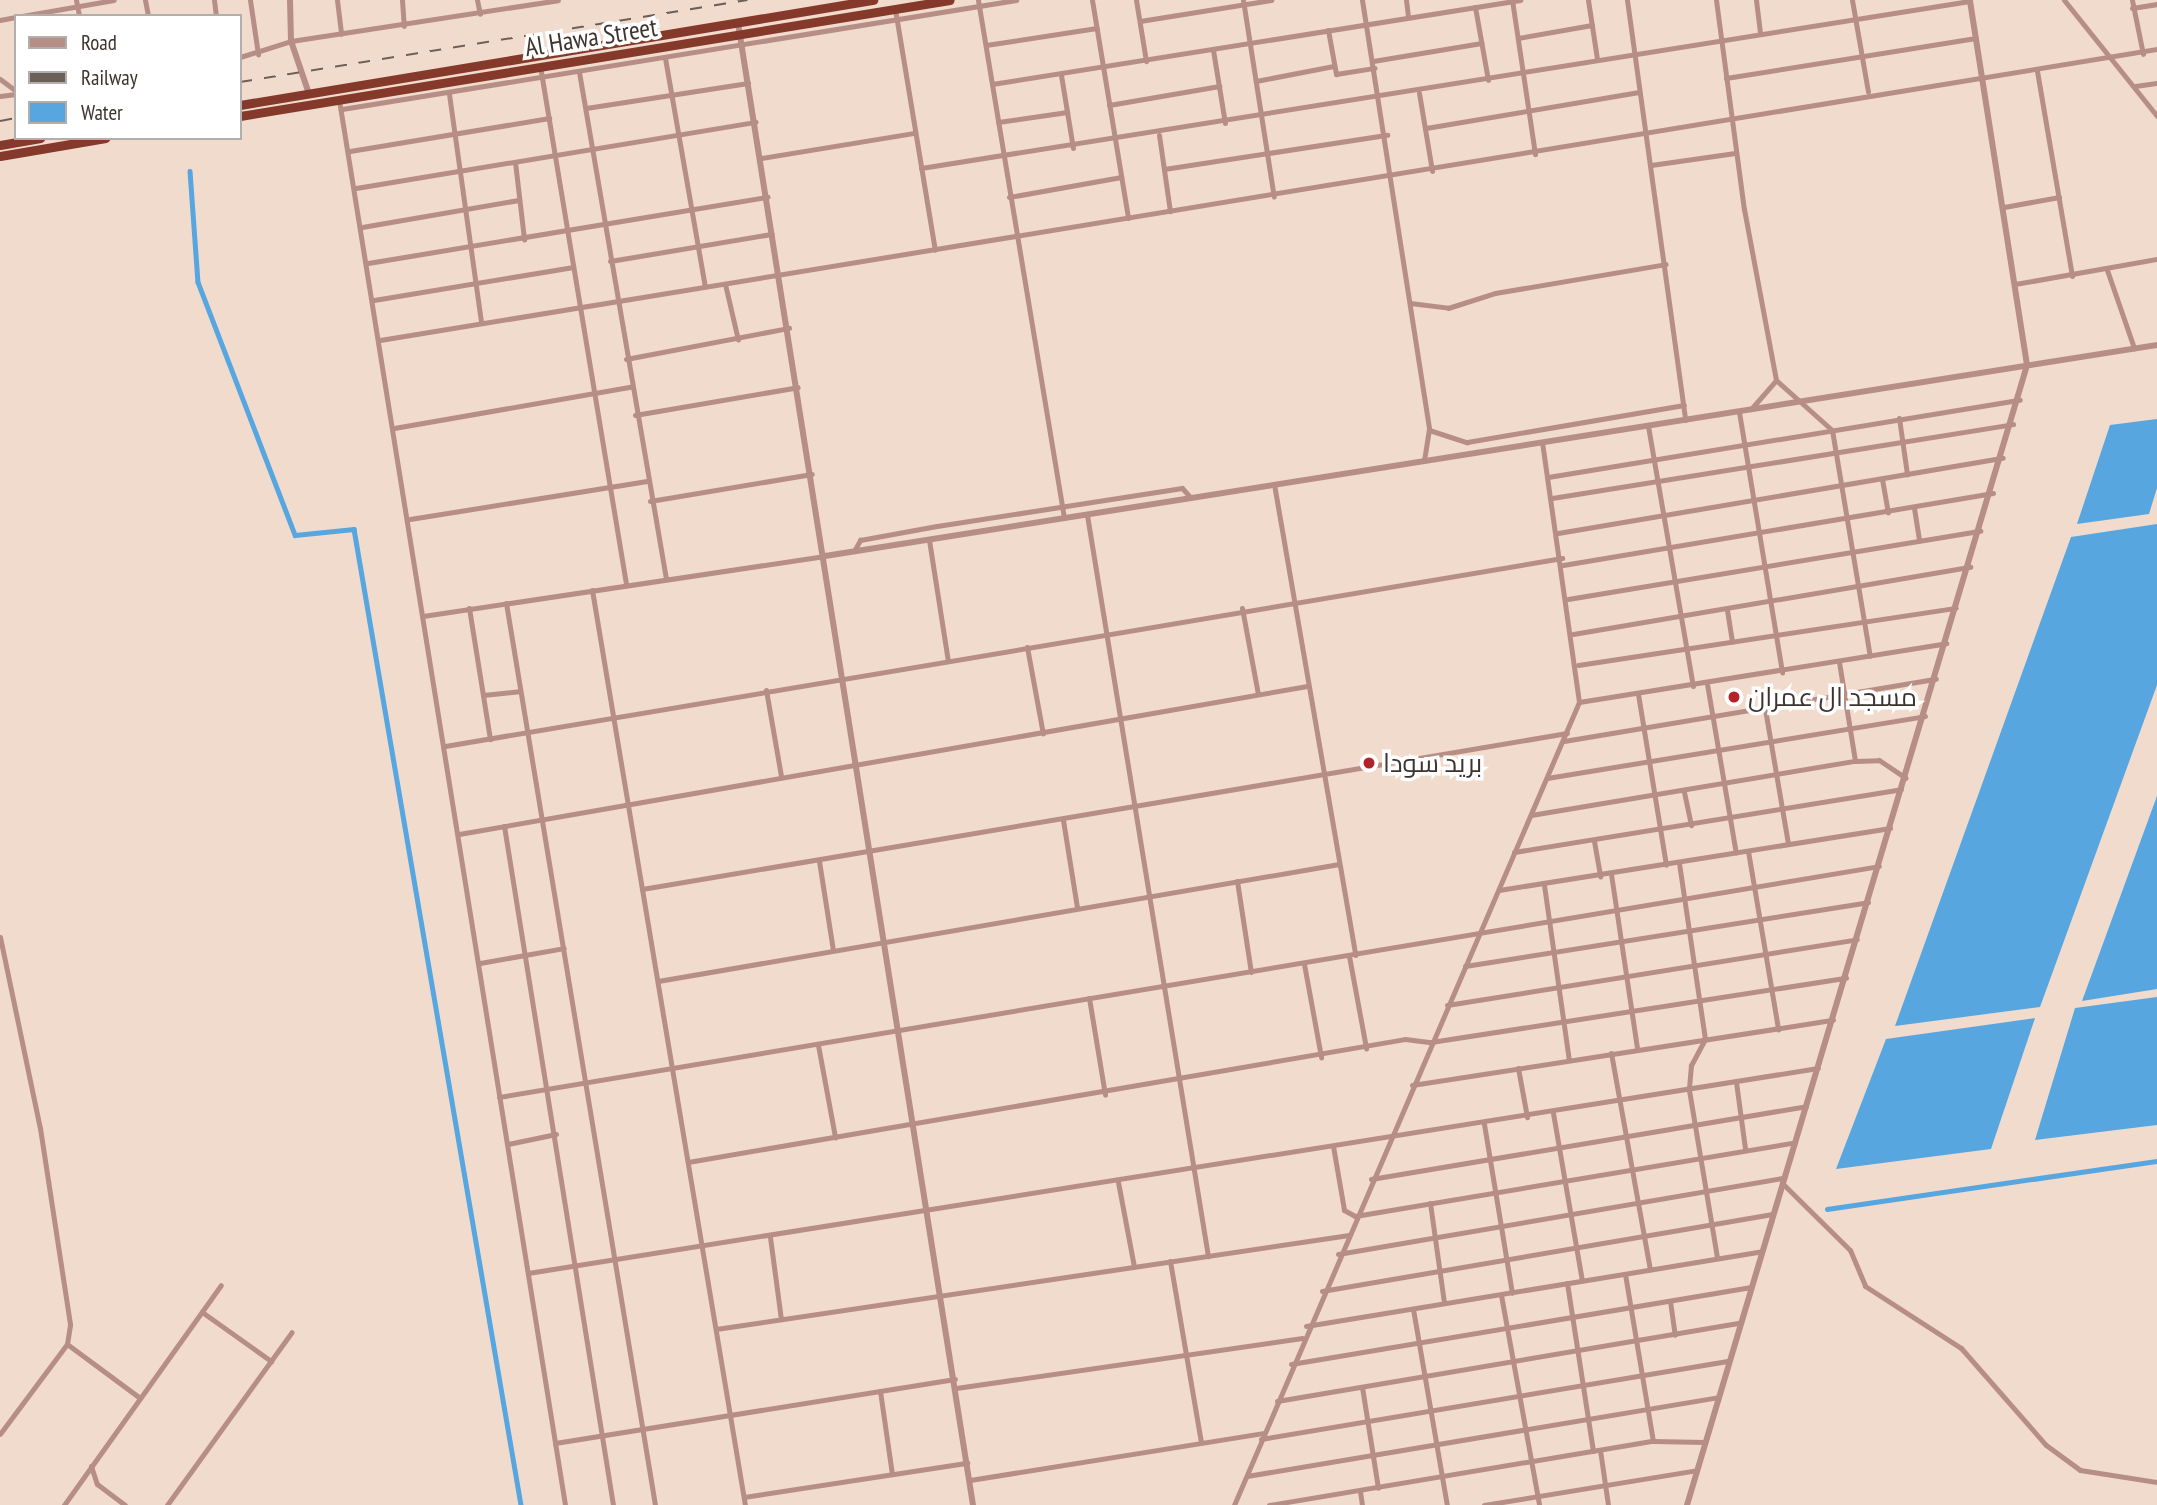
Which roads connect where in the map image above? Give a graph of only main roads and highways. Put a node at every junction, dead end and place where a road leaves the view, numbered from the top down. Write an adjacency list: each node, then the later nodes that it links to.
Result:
1 (873, 0): 3 (highway, Al Hawa Street)
2 (950, 0): 5 (highway, Al Hawa Street)
3 (849, 2): 4 (highway, Al Hawa Street)
4 (242, 105)
5 (242, 116)
6 (29, 140): 8 (highway)
7 (93, 140): 9 (highway)
8 (0, 145)
9 (0, 156)

